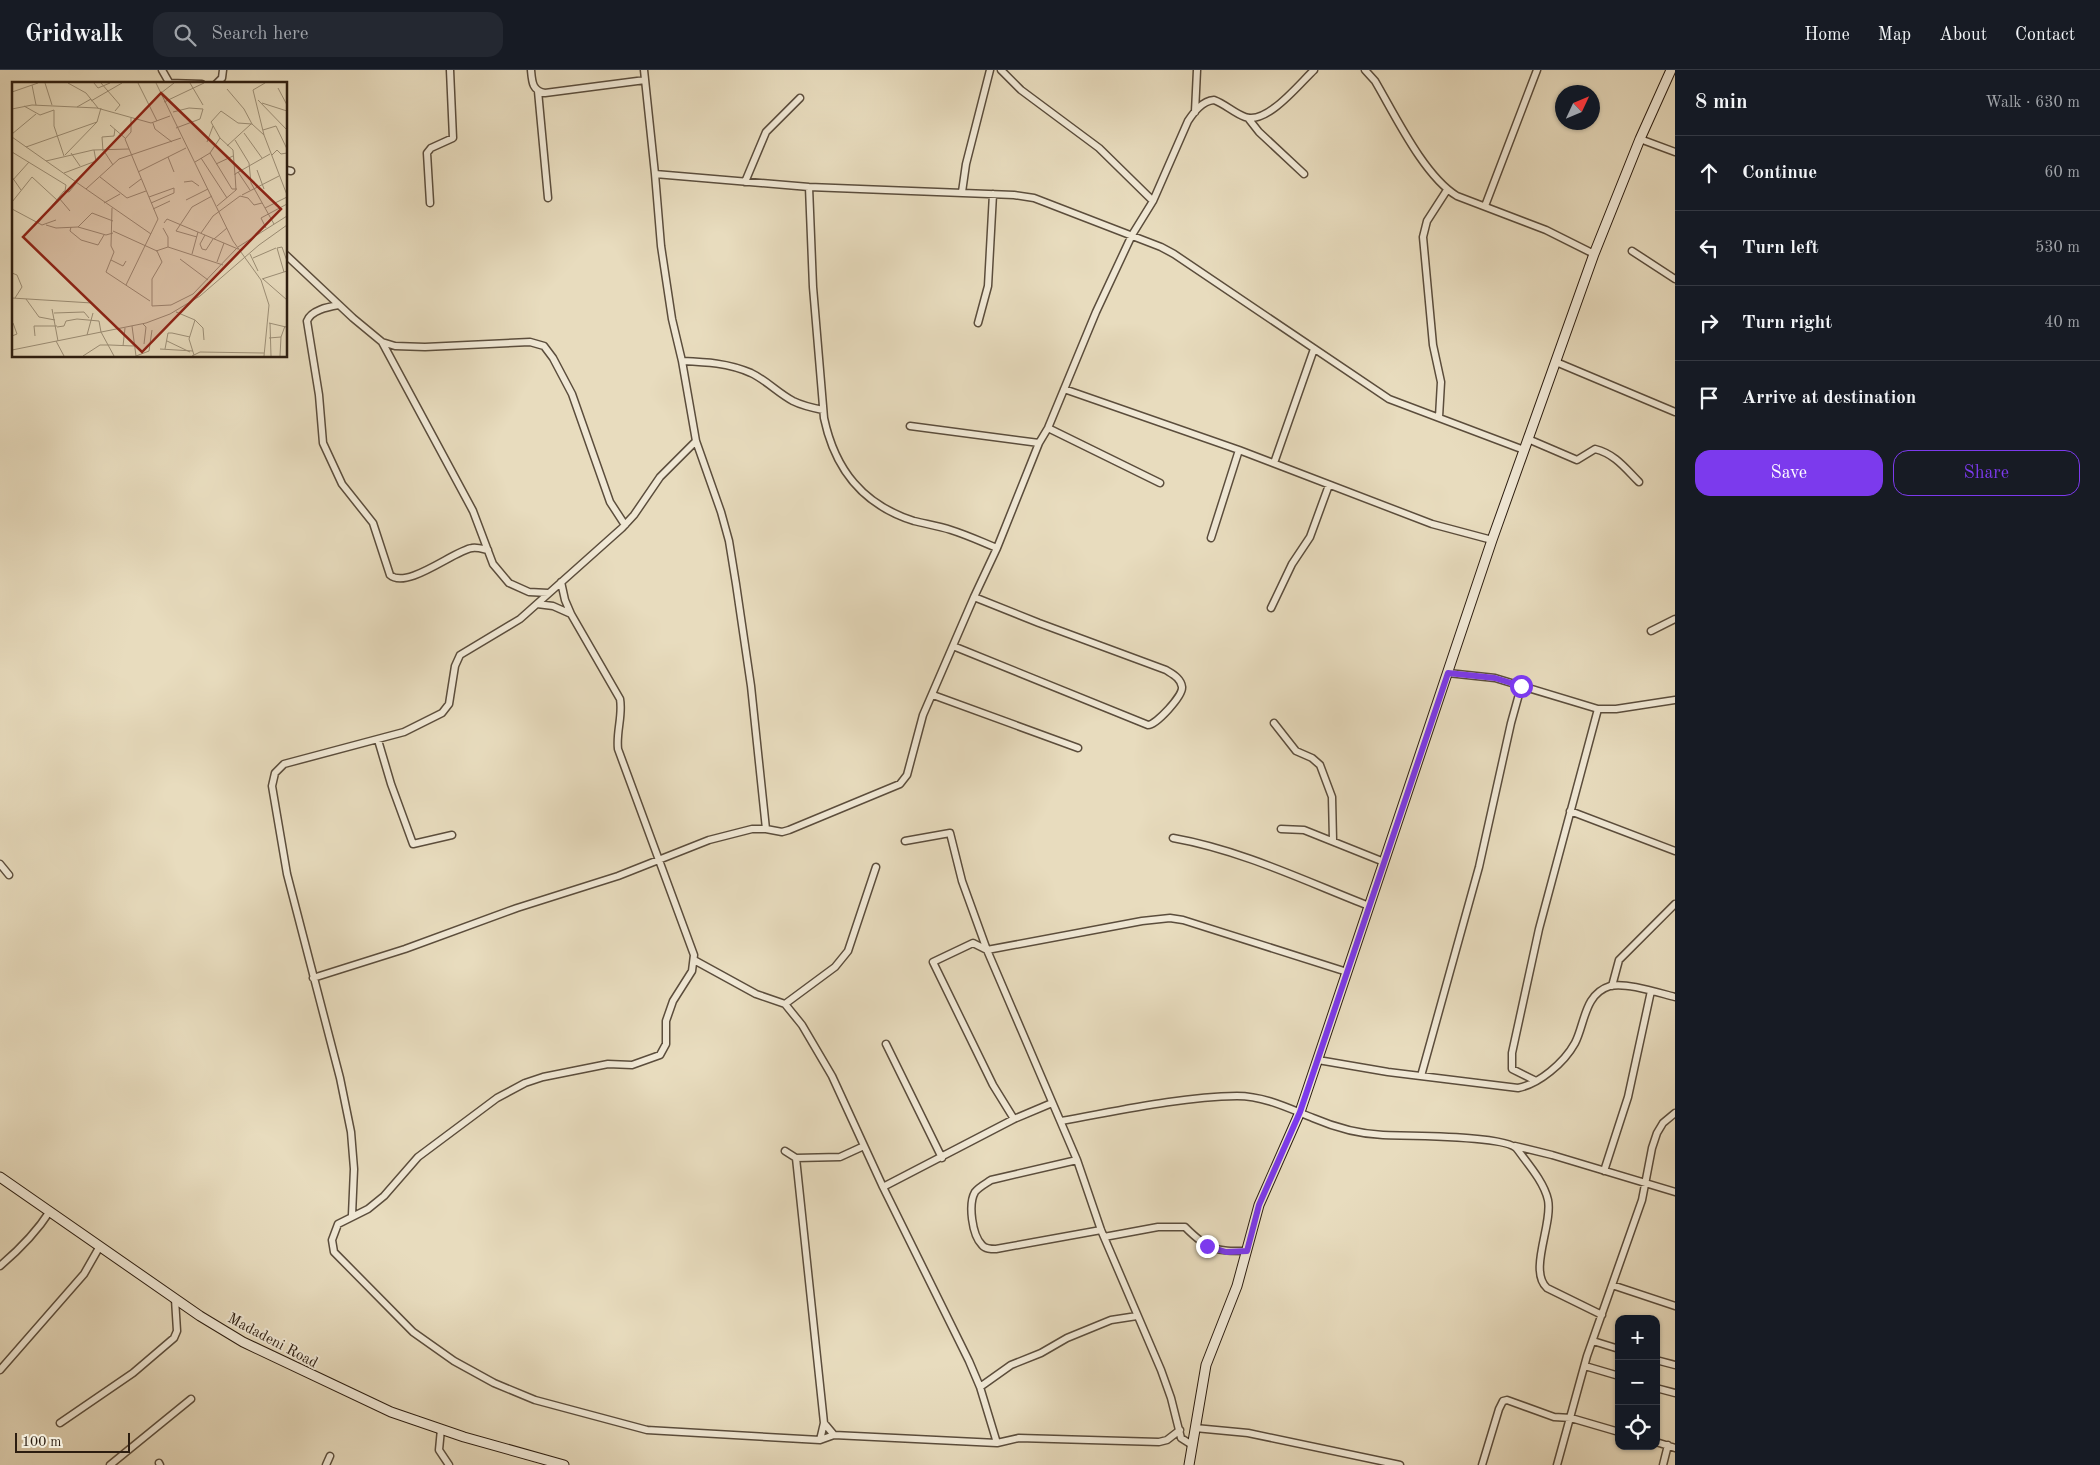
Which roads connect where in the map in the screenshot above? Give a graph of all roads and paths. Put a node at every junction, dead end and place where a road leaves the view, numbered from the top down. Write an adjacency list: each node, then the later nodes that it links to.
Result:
1 (162, 70): 14 (street)
2 (223, 70): 15 (street)
3 (450, 70): 31 (street)
4 (531, 70): 16 (street)
5 (644, 70): 13 (street)
6 (990, 70): 27 (street)
7 (1001, 70): 30 (street)
8 (1197, 70): 18 (street)
9 (1314, 70): 19 (street)
10 (1365, 70): 26 (street)
11 (1537, 70): 32 (street)
12 (1671, 70): 20 (street)
13 (646, 80): 16 (street); 22 (street)
14 (168, 82)
15 (218, 82)
16 (538, 91): 29 (street)
17 (800, 98): 24 (street)
18 (1194, 112): 19 (street); 30 (street)
19 (1248, 118): 23 (street)
20 (1640, 139): 21 (street); 35 (street)
21 (1675, 152)
22 (655, 174): 24 (street); 42 (street)
23 (1304, 174)
24 (746, 182): 25 (street)
25 (809, 187): 27 (street); 45 (street)
26 (1448, 190): 32 (street); 47 (street)
27 (962, 192): 28 (street)
28 (993, 194): 33 (street); 39 (street)
29 (548, 198)
30 (1153, 201): 33 (street)
31 (430, 203)
32 (1485, 206): 35 (street)
33 (1132, 235): 41 (street); 44 (street)
34 (1632, 251): 37 (street)
35 (1594, 254): 43 (street)
36 (288, 257): 38 (street)
37 (1675, 279)
38 (339, 305): 40 (street); 63 (street)
39 (978, 323)
40 (382, 342): 59 (street); 63 (street)
41 (1314, 349): 47 (street); 55 (street)
42 (682, 362): 45 (street); 51 (street)
43 (1556, 362): 46 (street); 50 (street)
44 (1064, 389): 49 (street); 53 (street)
45 (823, 410): 62 (street)
46 (1675, 412)
47 (1439, 418): 54 (street)
48 (910, 426): 52 (street)
49 (1048, 428): 52 (street); 57 (street)
50 (1528, 439): 54 (street); 56 (street)
51 (696, 441): 59 (street); 82 (street)
52 (1039, 443): 62 (street)
53 (1239, 450): 55 (street); 60 (street)
54 (1524, 450): 61 (street)
55 (1274, 463): 58 (street)
56 (1639, 482)
57 (1160, 483)
58 (1328, 485): 61 (street); 68 (street)
59 (625, 525): 64 (street)
60 (1210, 538)
61 (1492, 540): 73 (street)
62 (997, 548): 66 (street)
63 (488, 550): 65 (street)
64 (561, 582): 65 (street); 69 (street)
65 (548, 593): 67 (street)
66 (974, 597): 72 (street); 72 (street)
67 (537, 604): 69 (street); 79 (street)
68 (1271, 608)
69 (571, 614): 89 (street)
70 (1675, 619): 71 (street)
71 (1650, 631)
72 (953, 646): 75 (street)
73 (1448, 673): 74 (street); 90 (street)
74 (1521, 686): 77 (street); 106 (street)
75 (933, 695): 80 (street); 82 (street)
76 (1675, 700): 77 (street)
77 (1598, 709): 81 (street)
78 (1274, 722): 86 (street)
79 (378, 740): 84 (street); 99 (street)
80 (1078, 748)
81 (1570, 811): 88 (street); 107 (street)
82 (766, 829): 89 (street)
83 (1282, 829): 86 (street)
84 (452, 835)
85 (1173, 838): 95 (street)
86 (1333, 840): 90 (street)
87 (905, 841): 96 (street)
88 (1675, 852)
89 (660, 860): 97 (street); 99 (street)
90 (1384, 862): 95 (street)
91 (0, 864): 93 (street)
92 (876, 867): 103 (street)
93 (9, 875)
94 (1675, 904): 100 (street)
95 (1369, 906): 98 (street)
96 (987, 950): 98 (street); 108 (street); 111 (street)
97 (694, 960): 103 (street); 125 (street)
98 (1347, 972): 105 (street)
99 (313, 978): 125 (street)
100 (1612, 986): 101 (street); 107 (street)
101 (1650, 991): 102 (street); 119 (street)
102 (1675, 997)
103 (786, 1004): 113 (street)
104 (886, 1044): 117 (street)
105 (1318, 1060): 106 (street); 109 (street)
106 (1421, 1076): 107 (street)
107 (1536, 1081)
108 (1052, 1103): 111 (street); 112 (street)
109 (1300, 1112): 112 (street); 114 (street); 129 (street)
110 (1675, 1113): 121 (street)
111 (1014, 1119): 117 (street)
112 (1061, 1121): 118 (street)
113 (864, 1146): 116 (street); 122 (street)
114 (1515, 1146): 119 (street); 134 (street)
115 (785, 1151): 116 (street)
116 (796, 1158): 148 (street)
117 (942, 1158): 122 (street)
118 (1077, 1160): 126 (street); 126 (street)
119 (1604, 1171): 121 (street)
120 (0, 1177): 124 (street, Madadeni Road)
121 (1645, 1182): 123 (street); 131 (street)
122 (883, 1187): 143 (street)
123 (1675, 1192)
124 (50, 1211): 128 (street, Madadeni Road); 130 (street)
125 (352, 1215): 155 (street)
126 (1101, 1230): 127 (street)
127 (1104, 1237): 129 (street); 135 (street)
128 (100, 1246): 132 (street, Madadeni Road); 141 (street)
129 (1247, 1251): 150 (street)
130 (0, 1266)
131 (1612, 1285): 133 (street); 134 (street)
132 (175, 1299): 149 (street); 151 (street, Madadeni Road)
133 (1675, 1306)
134 (1602, 1315): 136 (street)
135 (1137, 1316): 143 (street); 152 (street)
136 (1593, 1342): 137 (street); 140 (street)
137 (1615, 1348)
138 (1660, 1361): 139 (street)
139 (1675, 1365)
140 (1585, 1366): 142 (street); 147 (street)
141 (0, 1370)
142 (1615, 1375)
143 (980, 1387): 156 (street)
144 (1660, 1389): 145 (street)
145 (1675, 1393)
146 (191, 1399): 160 (street)
147 (1571, 1418): 153 (street); 166 (street); 167 (street)
148 (824, 1423): 154 (street); 155 (street)
149 (60, 1424)
150 (1195, 1428): 157 (street); 165 (street)
151 (440, 1429): 162 (street); 163 (street, Madadeni Road)
152 (1180, 1430): 156 (street); 157 (street)
153 (1615, 1431)
154 (834, 1435): 155 (street); 156 (street)
155 (820, 1440)
156 (997, 1443)
157 (1192, 1445): 164 (street)
158 (1672, 1446): 168 (street)
159 (330, 1456): 161 (street)
160 (110, 1465)
161 (326, 1465)
162 (449, 1465)
163 (564, 1465)
164 (1189, 1465)
165 (1400, 1465)
166 (1482, 1465)
167 (1557, 1465)
168 (1663, 1465)

